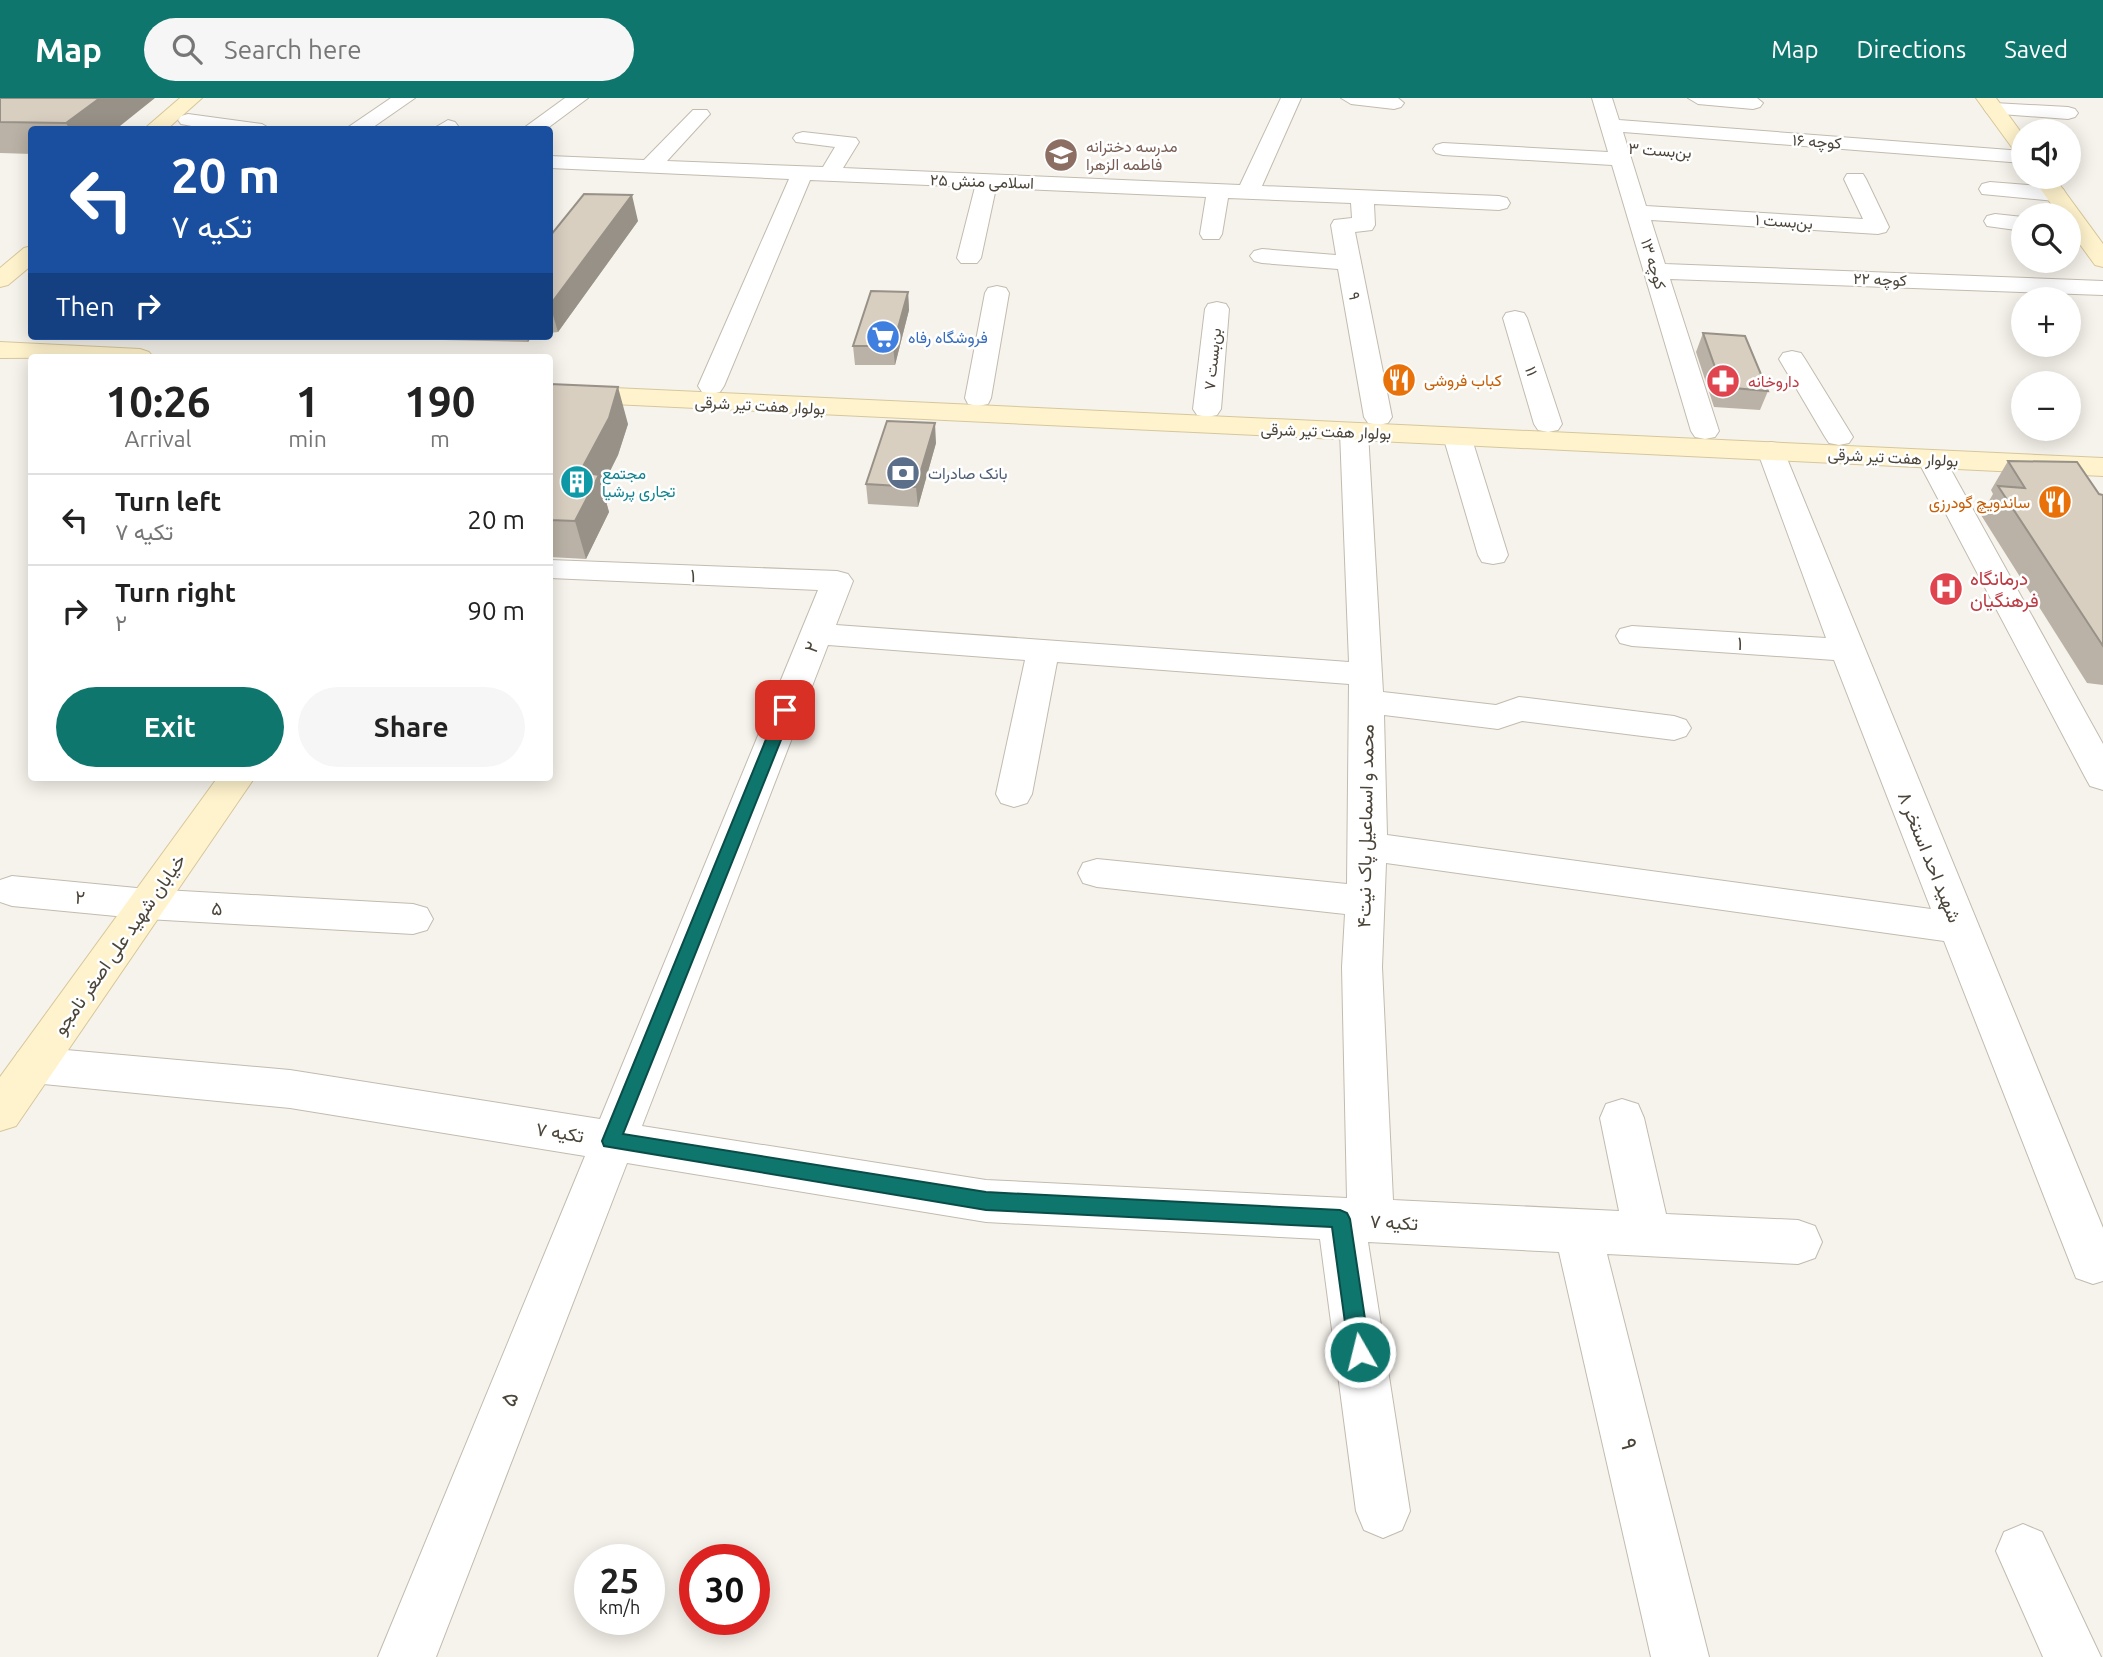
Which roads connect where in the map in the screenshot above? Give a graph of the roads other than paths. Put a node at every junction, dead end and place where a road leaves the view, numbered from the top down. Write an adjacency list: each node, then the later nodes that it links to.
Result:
1 (192, 98): 16 (main road)
2 (215, 98): 15 (main road)
3 (405, 98): 17 (street)
4 (578, 98): 18 (street)
5 (1291, 98): 34 (street)
6 (1351, 98): 9 (street)
7 (1602, 98): 22 (street, کوچه ۱۳)
8 (1698, 98): 10 (street)
9 (1394, 103)
10 (1753, 103)
11 (1990, 104): 12 (street); 19 (main road)
12 (2068, 113)
13 (700, 114): 26 (street)
14 (1804, 120): 21 (street)
15 (183, 125)
16 (158, 126)
17 (360, 126)
18 (537, 126)
19 (2011, 133)
20 (803, 138): 28 (street)
21 (1813, 141): 22 (street, کوچه ۱۶); 24 (street, کوچه ۱۶)
22 (1623, 145): 23 (street, کوچه ۱۶); 37 (street, کوچه ۱۳)
23 (1443, 149)
24 (2011, 156)
25 (553, 162): 26 (street, اسلامی منش ۲۵)
26 (650, 166): 27 (street, اسلامی منش ۲۵)
27 (802, 173): 28 (street, اسلامی منش ۲۵); 61 (street)
28 (829, 174): 30 (street, اسلامی منش ۲۵)
29 (1856, 179): 37 (street, بن‌بست ۱)
30 (986, 181): 33 (street, اسلامی منش ۲۵); 46 (street)
31 (2011, 188): 32 (street)
32 (1990, 189)
33 (1219, 191): 34 (street, اسلامی منش ۲۵); 41 (street)
34 (1248, 192): 35 (street, اسلامی منش ۲۵)
35 (1362, 197): 36 (street, اسلامی منش ۲۵); 48 (street, ۹)
36 (1499, 203)
37 (1638, 212): 49 (street, کوچه ۱۳)
38 (1995, 221): 39 (street)
39 (2011, 223)
40 (28, 231): 43 (main road)
41 (1211, 234)
42 (2081, 236): 47 (main road)
43 (0, 254)
44 (28, 256): 50 (main road)
45 (1262, 256): 48 (street)
46 (969, 258)
47 (2103, 260)
48 (1349, 263): 67 (street, ۹)
49 (1656, 271): 51 (street, کوچه ۲۲); 68 (street, کوچه ۱۳)
50 (0, 280)
51 (2103, 288)
52 (997, 293): 63 (street)
53 (1217, 309): 64 (street, بن‌بست ۷)
54 (1515, 318): 66 (street, ۱۱)
55 (0, 350): 56 (main road)
56 (80, 354)
57 (1792, 359): 70 (street)
58 (0, 370): 59 (main road)
59 (28, 372)
60 (553, 378): 61 (main road, بولوار هفت تیر شرقی)
61 (711, 386): 63 (main road, بولوار هفت تیر شرقی)
62 (553, 393): 65 (main road, بولوار هفت تیر شرقی)
63 (978, 398): 65 (main road, بولوار هفت تیر شرقی)
64 (1207, 409): 65 (main road, بولوار هفت تیر شرقی); 67 (main road, بولوار هفت تیر شرقی)
65 (1137, 415): 67 (main road, بولوار هفت تیر شرقی)
66 (1548, 424): 67 (main road, بولوار هفت تیر شرقی); 68 (main road, بولوار هفت تیر شرقی)
67 (1366, 425): 69 (main road, بولوار هفت تیر شرقی); 82 (street, محمد و اسماعیل پاک نیت۴)
68 (1705, 431): 70 (main road, بولوار هفت تیر شرقی)
69 (1457, 436): 72 (main road, بولوار هفت تیر شرقی); 75 (street)
70 (1839, 437): 71 (main road, بولوار هفت تیر شرقی)
71 (2103, 448)
72 (1771, 450): 73 (main road, بولوار هفت تیر شرقی); 80 (street, شهید احد استخر ۸)
73 (1931, 459): 74 (main road, بولوار هفت تیر شرقی); 84 (street)
74 (2103, 467)
75 (1493, 555)
76 (553, 569): 77 (street, ۱)
77 (837, 582): 78 (street, ۲)
78 (816, 634): 81 (street); 97 (street, ۲)
79 (1632, 636): 80 (street, ۱)
80 (1847, 650): 93 (street, شهید احد استخر ۸)
81 (1043, 651): 82 (street); 86 (street)
82 (1366, 687): 83 (street); 87 (street, محمد و اسماعیل پاک نیت۴)
83 (1674, 728)
84 (2103, 777)
85 (234, 781): 91 (main road, خیابان شهید علی اصغر نامجو)
86 (1014, 794)
87 (1368, 846): 90 (street, محمد و اسماعیل پاک نیت۴); 93 (street)
88 (1097, 873): 90 (street)
89 (12, 891): 91 (street, ۲)
90 (1366, 901): 98 (street, محمد و اسماعیل پاک نیت۴)
91 (147, 904): 92 (street, ۵); 94 (main road, خیابان شهید علی اصغر نامجو)
92 (413, 919)
93 (1959, 928): 102 (street, شهید احد استخر ۸)
94 (33, 1065): 95 (main road, خیابان شهید علی اصغر نامجو); 97 (street, تکیه ۷)
95 (0, 1112)
96 (1622, 1118): 100 (street)
97 (611, 1141): 98 (street, تکیه ۷); 105 (street, ۵)
98 (1356, 1220): 99 (street, تکیه ۷); 103 (street, محمد و اسماعیل پاک نیت۴)
99 (1578, 1231): 100 (street, تکیه ۷); 106 (street, ۹)
100 (1647, 1234): 101 (street, تکیه ۷)
101 (1798, 1242)
102 (2093, 1262)
103 (1383, 1511)
104 (2023, 1551): 107 (street)
105 (407, 1657)
106 (1680, 1657)
107 (2072, 1657)

